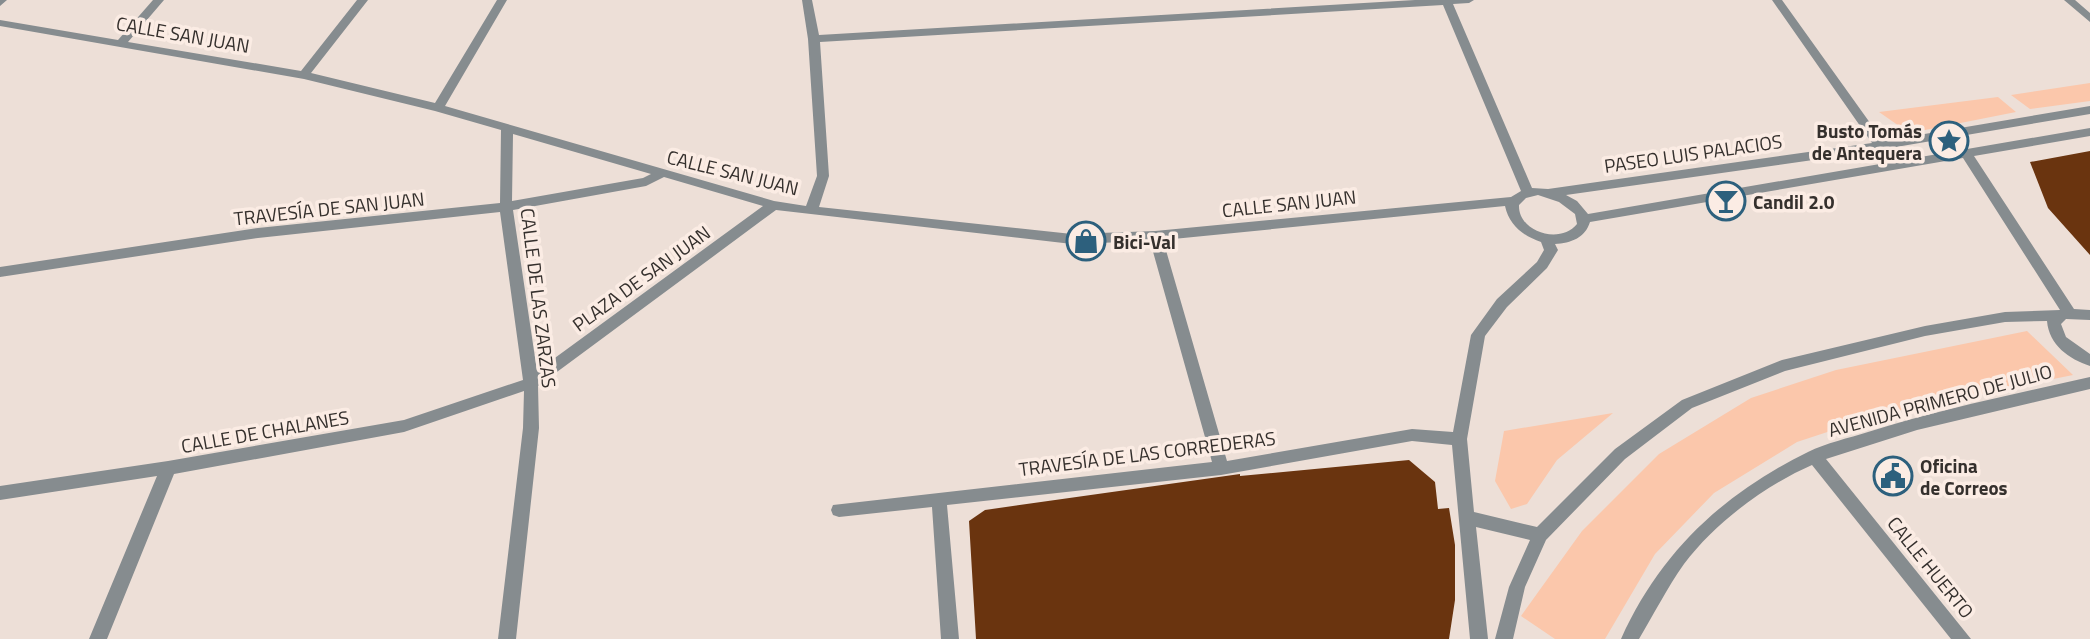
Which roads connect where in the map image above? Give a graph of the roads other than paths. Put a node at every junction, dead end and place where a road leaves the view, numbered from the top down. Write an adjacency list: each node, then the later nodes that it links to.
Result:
1 (159, 0): 12 (street)
2 (363, 0): 13 (street)
3 (502, 0): 14 (street)
4 (807, 0): 11 (street)
5 (1469, 0): 8 (street)
6 (1777, 0): 20 (street)
7 (2069, 0): 9 (street)
8 (1446, 1): 11 (street); 24 (street)
9 (2090, 19)
10 (0, 23): 12 (street, CALLE SAN JUAN)
11 (814, 39): 29 (street)
12 (122, 42): 13 (street, CALLE SAN JUAN)
13 (304, 75): 14 (street, CALLE SAN JUAN)
14 (438, 108): 16 (street, CALLE SAN JUAN)
15 (2090, 110): 18 (street, PASEO LUIS PALACIOS)
16 (507, 128): 23 (street, CALLE SAN JUAN); 28 (street, CALLE DE LAS ZARZAS)
17 (2090, 132): 21 (street)
18 (1957, 133): 19 (street, PASEO LUIS PALACIOS); 21 (street)
19 (1928, 139): 20 (street, PASEO LUIS PALACIOS); 22 (street)
20 (1880, 146): 25 (street, PASEO LUIS PALACIOS)
21 (1971, 152): 22 (street); 34 (street)
22 (1948, 156): 30 (street)
23 (660, 174): 27 (street, CALLE SAN JUAN); 28 (street, TRAVESÍA DE SAN JUAN)
24 (1528, 192): 25 (street); 26 (street)
25 (1550, 193): 30 (street)
26 (1514, 201): 31 (street, CALLE SAN JUAN); 32 (street)
27 (774, 205): 29 (street, CALLE SAN JUAN); 36 (street, PLAZA DE SAN JUAN)
28 (506, 207): 33 (street, TRAVESÍA DE SAN JUAN); 36 (street, CALLE DE LAS ZARZAS)
29 (811, 211): 31 (street, CALLE SAN JUAN)
30 (1583, 219): 32 (street)
31 (1155, 236): 41 (street)
32 (1546, 238): 38 (street)
33 (0, 272)
34 (2078, 313): 35 (street); 46 (street)
35 (2090, 360)
36 (531, 383): 40 (street, CALLE DE CHALANES); 48 (street, CALLE DE LAS ZARZAS)
37 (2090, 383): 39 (street, AVENIDA PRIMERO DE JULIO)
38 (1459, 439): 41 (street, TRAVESÍA DE LAS CORREDERAS); 45 (street)
39 (1814, 456): 52 (street, AVENIDA PRIMERO DE JULIO); 53 (street, CALLE HUERTO)
40 (168, 468): 42 (street, CALLE DE CHALANES); 47 (street)
41 (1221, 468): 43 (street, TRAVESÍA DE LAS CORREDERAS)
42 (0, 493)
43 (939, 500): 44 (street, TRAVESÍA DE LAS CORREDERAS); 49 (street)
44 (839, 510)
45 (1469, 519): 46 (street); 50 (street)
46 (1540, 535): 51 (street)
47 (98, 639)
48 (507, 639)
49 (950, 639)
50 (1479, 639)
51 (1504, 639)
52 (1630, 639)
53 (1962, 639)

